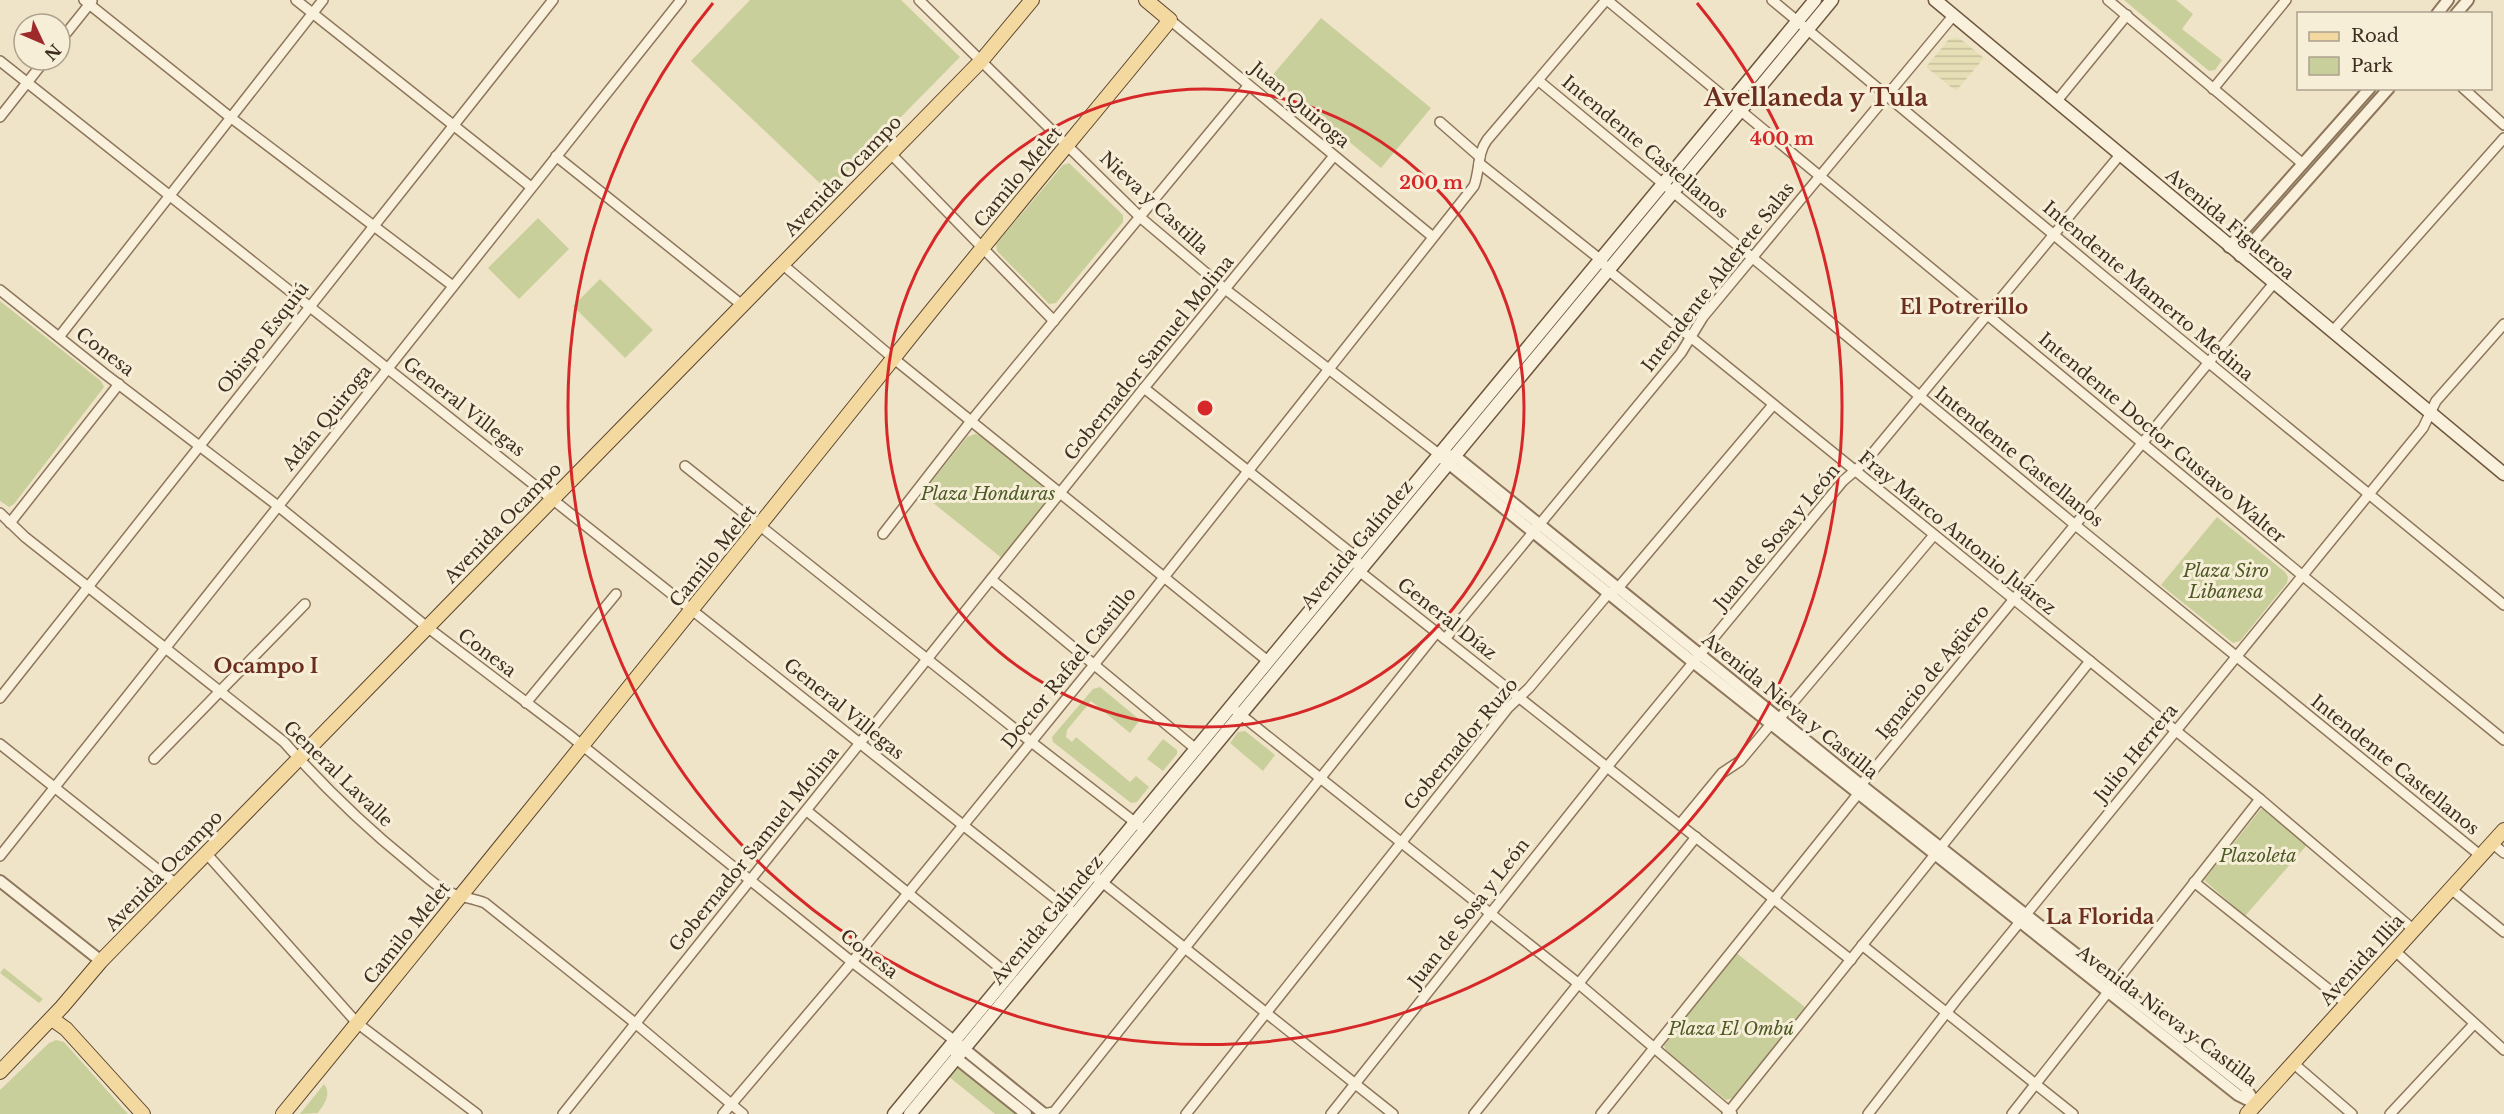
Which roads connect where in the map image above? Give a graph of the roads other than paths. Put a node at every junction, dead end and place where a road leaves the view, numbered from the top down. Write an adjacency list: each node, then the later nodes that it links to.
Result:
1 (296, 0): 20 (street)
2 (323, 0): 20 (street)
3 (553, 0): 42 (street, Obispo Esquiú)
4 (681, 0): 47 (street, Adán Quiroga)
5 (919, 0): 26 (street, Nieva y Castilla)
6 (1032, 0): 26 (main road, Avenida Ocampo)
7 (1146, 0): 23 (main road, Juan Quiroga)
8 (1607, 0): 29 (street); 38 (street, Intendente Doctor Gustavo Walter)
9 (1772, 0): 25 (street, Intendente Mamerto Medina)
10 (1815, 0): 25 (main road, Avenida Galíndez)
11 (1832, 0): 25 (main road, Avenida Galíndez)
12 (1935, 0): 22 (main road, Avenida Figueroa)
13 (2108, 0): 21 (street)
14 (2286, 0): 32 (street)
15 (2448, 0): 18 (street)
16 (2468, 0): 19 (street)
17 (88, 2): 24 (street); 40 (street)
18 (2439, 12)
19 (2458, 12)
20 (312, 13): 40 (street); 42 (street)
21 (2127, 15): 32 (street); 37 (street)
22 (1953, 16): 36 (street, Intendente Alderete Salas); 37 (main road, Avenida Figueroa)
23 (1170, 20): 31 (street, Juan Quiroga); 45 (main road, Camilo Melet)
24 (72, 24)
25 (1803, 25): 36 (street, Intendente Mamerto Medina); 38 (main road, Avenida Galíndez)
26 (982, 60): 45 (street, Nieva y Castilla); 46 (main road, Avenida Ocampo)
27 (0, 61): 30 (street, General Villegas)
28 (35, 72): 30 (street)
29 (1539, 81): 50 (street); 56 (street, Intendente Castellanos)
30 (27, 82): 39 (street); 57 (street, General Villegas)
31 (1248, 86): 49 (street, Juan Quiroga); 58 (street)
32 (2213, 89): 51 (street)
33 (2368, 90): 51 (street)
34 (2387, 90): 64 (street)
35 (2465, 90): 43 (street)
36 (1888, 95): 52 (street, Intendente Alderete Salas); 60 (street, Intendente Mamerto Medina)
37 (2056, 102): 48 (main road, Avenida Figueroa)
38 (1735, 107): 52 (street, Intendente Doctor Gustavo Walter); 56 (main road, Avenida Galíndez)
39 (0, 117)
40 (230, 117): 57 (street); 59 (street)
41 (1440, 122): 50 (street, Fray Marco Antonio Juárez)
42 (452, 124): 55 (street); 59 (street, Obispo Esquiú)
43 (2504, 125)
44 (2504, 138): 77 (street)
45 (1068, 145): 58 (street, Nieva y Castilla); 63 (main road, Camilo Melet)
46 (890, 153): 63 (street); 66 (main road, Avenida Ocampo)
47 (556, 156): 55 (street, Adán Quiroga); 72 (street)
48 (2120, 156): 60 (street, Juan de Sosa y León); 62 (main road, Avenida Figueroa)
49 (1333, 157): 61 (street, Juan Quiroga); 70 (street, Gobernador Samuel Molina)
50 (1479, 160): 53 (street, Fray Marco Antonio Juárez); 54 (street)
51 (2303, 164): 62 (street)
52 (1820, 176): 65 (street, Intendente Alderete Salas); 74 (street, Intendente Doctor Gustavo Walter)
53 (1499, 179): 54 (street); 67 (street, Fray Marco Antonio Juárez)
54 (1474, 186): 61 (street, Doctor Rafael Castillo)
55 (531, 187): 69 (street, Adán Quiroga)
56 (1669, 188): 65 (street, Intendente Castellanos); 67 (main road, Avenida Galíndez)
57 (170, 194): 73 (street, General Villegas); 79 (street)
58 (1141, 218): 70 (street, Nieva y Castilla); 75 (street)
59 (372, 226): 69 (street); 73 (street, Obispo Esquiú)
60 (2054, 235): 74 (street, Juan de Sosa y León); 81 (street, Intendente Mamerto Medina)
61 (1433, 237): 83 (street, Doctor Rafael Castillo)
62 (2229, 247): 64 (main road, Avenida Figueroa)
63 (983, 248): 75 (street); 80 (main road, Camilo Melet)
64 (2241, 256): 68 (main road, Avenida Figueroa)
65 (1752, 259): 78 (street, Intendente Alderete Salas); 86 (street, Intendente Castellanos)
66 (782, 264): 72 (main road, Avenida Ocampo); 80 (street)
67 (1604, 265): 78 (street, Fray Marco Antonio Juárez); 92 (main road, Avenida Galíndez)
68 (2274, 283): 77 (main road, Avenida Figueroa); 81 (street, Ignacio de Agüero)
69 (453, 285): 82 (street, Adán Quiroga)
70 (1226, 289): 83 (street, Nieva y Castilla); 85 (street, Gobernador Samuel Molina)
71 (0, 290): 79 (street, Conesa)
72 (742, 305): 99 (main road, Avenida Ocampo)
73 (309, 306): 82 (street, General Villegas); 91 (street, Obispo Esquiú)
74 (1988, 315): 86 (street, Juan de Sosa y León); 90 (street, Intendente Doctor Gustavo Walter)
75 (1054, 321): 89 (street)
76 (2504, 324): 88 (street, Julio Herrera)
77 (2332, 332): 88 (main road, Avenida Figueroa)
78 (1691, 336): 87 (street, Fray Marco Antonio Juárez); 105 (street, Intendente Alderete Salas)
79 (58, 337): 84 (street, Conesa)
80 (893, 358): 89 (street); 104 (main road, Camilo Melet)
81 (2208, 362): 90 (street, Ignacio de Agüero); 98 (street, Intendente Mamerto Medina)
82 (388, 368): 99 (street, General Villegas); 100 (street, Adán Quiroga)
83 (1329, 369): 92 (street, Nieva y Castilla); 94 (street, Doctor Rafael Castillo)
84 (119, 384): 91 (street, Conesa); 102 (street)
85 (1144, 388): 94 (street); 97 (street, Gobernador Samuel Molina)
86 (1920, 397): 95 (street, Juan de Sosa y León); 103 (street, Intendente Castellanos)
87 (1773, 405): 95 (street, Fray Marco Antonio Juárez); 114 (street, Gobernador Ruzo)
88 (2430, 413): 96 (main road, Avenida Figueroa); 98 (street, Julio Herrera)
89 (971, 421): 97 (street); 106 (street)
90 (2142, 443): 103 (street, Ignacio de Agüero); 110 (street, Intendente Doctor Gustavo Walter)
91 (198, 447): 100 (street, Conesa); 113 (street, Obispo Esquiú)
92 (1448, 458): 105 (street, Avenida Nieva y Castilla); 108 (main road, Avenida Galíndez); 109 (main road, Avenida Galíndez)
93 (686, 466): 104 (street)
94 (1247, 471): 108 (street); 111 (street, Doctor Rafael Castillo)
95 (1855, 471): 107 (street, Fray Marco Antonio Juárez); 126 (street, Juan de Sosa y León)
96 (2504, 474)
97 (1061, 493): 111 (street); 112 (street, Gobernador Samuel Molina)
98 (2369, 495): 110 (street, Julio Herrera); 118 (street, Intendente Mamerto Medina)
99 (553, 498): 119 (street, General Villegas); 120 (main road, Avenida Ocampo)
100 (278, 506): 120 (street, Conesa); 123 (street, Adán Quiroga)
101 (0, 513): 102 (street, General Lavalle)
102 (10, 523): 113 (street, General Lavalle)
103 (2074, 524): 116 (street, Ignacio de Agüero); 124 (street, Intendente Castellanos)
104 (760, 526): 119 (main road, Camilo Melet); 125 (street)
105 (1535, 528): 114 (street, Avenida Nieva y Castilla); 122 (street, Intendente Alderete Salas)
106 (883, 534)
107 (1934, 535): 116 (street, Fray Marco Antonio Juárez); 135 (street)
108 (1356, 557): 109 (street); 128 (main road, Avenida Galíndez)
109 (1359, 571): 121 (street, General Díaz); 134 (main road, Avenida Galíndez)
110 (2302, 576): 124 (street, Julio Herrera); 137 (street, Intendente Doctor Gustavo Walter)
111 (1164, 577): 128 (street); 129 (street, Doctor Rafael Castillo)
112 (992, 580): 125 (street, Gobernador Samuel Molina); 129 (street)
113 (88, 586): 123 (street, General Lavalle); 131 (street, Obispo Esquiú)
114 (1613, 591): 126 (street, Avenida Nieva y Castilla); 132 (street, Gobernador Ruzo)
115 (615, 594): 133 (street)
116 (2013, 600): 127 (street, Fray Marco Antonio Juárez); 148 (street, Ignacio de Agüero)
117 (305, 604): 130 (street)
118 (2504, 605)
119 (693, 610): 139 (street, General Villegas); 141 (main road, Camilo Melet)
120 (427, 627): 133 (street, Conesa); 144 (main road, Avenida Ocampo)
121 (1437, 633): 122 (street, General Díaz); 146 (street)
122 (1445, 639): 132 (street, General Díaz)
123 (165, 647): 130 (street, General Lavalle); 147 (street, Adán Quiroga)
124 (2237, 657): 136 (street, Julio Herrera); 162 (street, Intendente Castellanos)
125 (929, 658): 138 (street); 139 (street, Gobernador Samuel Molina)
126 (1696, 658): 135 (street, Avenida Nieva y Castilla); 145 (street, Juan de Sosa y León)
127 (2090, 661): 136 (street, Fray Marco Antonio Juárez); 158 (street)
128 (1269, 662): 134 (main road, Avenida Galíndez)
129 (1094, 665): 138 (street, Doctor Rafael Castillo); 142 (street)
130 (220, 690): 143 (street); 144 (street, General Lavalle)
131 (0, 698)
132 (1519, 698): 145 (street, General Díaz); 156 (street, Gobernador Ruzo)
133 (526, 703): 141 (street, Conesa)
134 (1236, 711): 142 (main road, Avenida Galíndez); 146 (street); 153 (main road, Avenida Galíndez)
135 (1775, 721): 148 (street, Avenida Nieva y Castilla); 151 (street)
136 (2176, 730): 149 (street, Fray Marco Antonio Juárez); 174 (street, Julio Herrera)
137 (2504, 740)
138 (1030, 741): 152 (street, Doctor Rafael Castillo); 153 (street)
139 (861, 743): 150 (street, Gobernador Samuel Molina); 152 (street, General Villegas)
140 (0, 744): 147 (street)
141 (584, 747): 164 (street, Conesa); 170 (main road, Camilo Melet)
142 (1197, 750): 153 (main road, Avenida Galíndez)
143 (153, 759)
144 (299, 759): 159 (main road, Avenida Ocampo); 170 (street, General Lavalle)
145 (1607, 767): 151 (street, General Díaz); 173 (street, Juan de Sosa y León)
146 (1320, 777): 156 (street); 178 (street)
147 (55, 787): 161 (street, Adán Quiroga); 167 (street)
148 (1859, 789): 158 (street, Avenida Nieva y Castilla); 171 (street, Ignacio de Agüero)
149 (2260, 799): 166 (street); 175 (street, Fray Marco Antonio Juárez)
150 (807, 811): 164 (street, Gobernador Samuel Molina); 169 (street)
151 (1680, 824): 155 (street, General Díaz)
152 (963, 825): 169 (street, Doctor Rafael Castillo); 172 (street, General Villegas)
153 (1141, 826): 163 (main road, Avenida Galíndez)
154 (2504, 830): 157 (main road, Avenida Illia)
155 (1696, 837): 171 (street, General Díaz); 184 (street)
156 (1402, 842): 173 (street); 187 (street, Gobernador Ruzo)
157 (2492, 843): 160 (street); 162 (main road, Avenida Illia)
158 (1937, 850): 174 (street, Avenida Nieva y Castilla); 177 (street)
159 (206, 853): 167 (main road, Avenida Ocampo); 190 (street)
160 (2504, 853)
161 (0, 856)
162 (2481, 856): 168 (main road, Avenida Illia)
163 (1098, 878): 172 (main road, Avenida Galíndez); 178 (street)
164 (750, 879): 182 (street, Conesa); 191 (street, Gobernador Samuel Molina)
165 (0, 881): 181 (street)
166 (2194, 882): 185 (street); 186 (street)
167 (176, 884): 181 (main road, Avenida Ocampo)
168 (2451, 889): 175 (main road, Avenida Illia); 176 (street)
169 (908, 893): 182 (street, Doctor Rafael Castillo); 183 (street)
170 (459, 897): 190 (main road, Camilo Melet); 191 (street, General Lavalle)
171 (1773, 897): 180 (street, General Díaz); 193 (street, Ignacio de Agüero)
172 (1071, 911): 183 (main road, Avenida Galíndez); 194 (main road, Avenida Galíndez)
173 (1489, 913): 184 (street); 198 (street, Juan de Sosa y León)
174 (2023, 918): 185 (street, Avenida Nieva y Castilla); 188 (street, Julio Herrera)
175 (2414, 930): 179 (main road, Avenida Illia)
176 (2504, 932)
177 (1862, 945): 180 (street); 188 (street)
178 (1186, 948): 187 (street); 212 (street)
179 (2394, 951): 186 (main road, Avenida Illia); 192 (street)
180 (1851, 960): 202 (street)
181 (101, 961): 189 (main road, Avenida Ocampo)
182 (852, 962): 194 (street, Conesa); 200 (street, Doctor Rafael Castillo)
183 (1010, 976): 194 (main road, Avenida Galíndez)
184 (1579, 984): 193 (street); 216 (street)
185 (2111, 988): 199 (street); 201 (street, Avenida Nieva y Castilla)
186 (2347, 1004): 196 (main road, Avenida Illia)
187 (1267, 1013): 198 (street); 213 (street, Gobernador Ruzo)
188 (1947, 1013): 199 (street); 218 (street, Julio Herrera)
189 (51, 1019): 197 (main road, Avenida Ocampo); 203 (main road)
190 (357, 1023): 204 (main road, Camilo Melet); 205 (street)
191 (635, 1023): 200 (street, General Lavalle); 206 (street, Gobernador Samuel Molina)
192 (2474, 1024): 195 (street); 222 (street)
193 (1654, 1048): 202 (street); 217 (street, Ignacio de Agüero)
194 (958, 1050): 209 (main road, Avenida Galíndez); 210 (main road, Avenida Galíndez); 211 (street); 212 (street)
195 (2504, 1050)
196 (2293, 1063): 201 (main road, Avenida Illia); 221 (street)
197 (0, 1072)
198 (1355, 1084): 214 (street, Juan de Sosa y León); 215 (street)
199 (2036, 1084): 219 (street); 220 (street)
200 (732, 1104): 207 (street, Doctor Rafael Castillo); 208 (street, General Lavalle)
201 (2252, 1109)
202 (1729, 1113)
203 (142, 1114)
204 (283, 1114)
205 (477, 1114)
206 (563, 1114)
207 (723, 1114)
208 (743, 1114)
209 (894, 1114)
210 (910, 1114)
211 (1026, 1114)
212 (1043, 1114)
213 (1186, 1114)
214 (1331, 1114)
215 (1393, 1114)
216 (1474, 1114)
217 (1601, 1114)
218 (1868, 1114)
219 (2012, 1114)
220 (2073, 1114)
221 (2352, 1114)
222 (2390, 1114)

